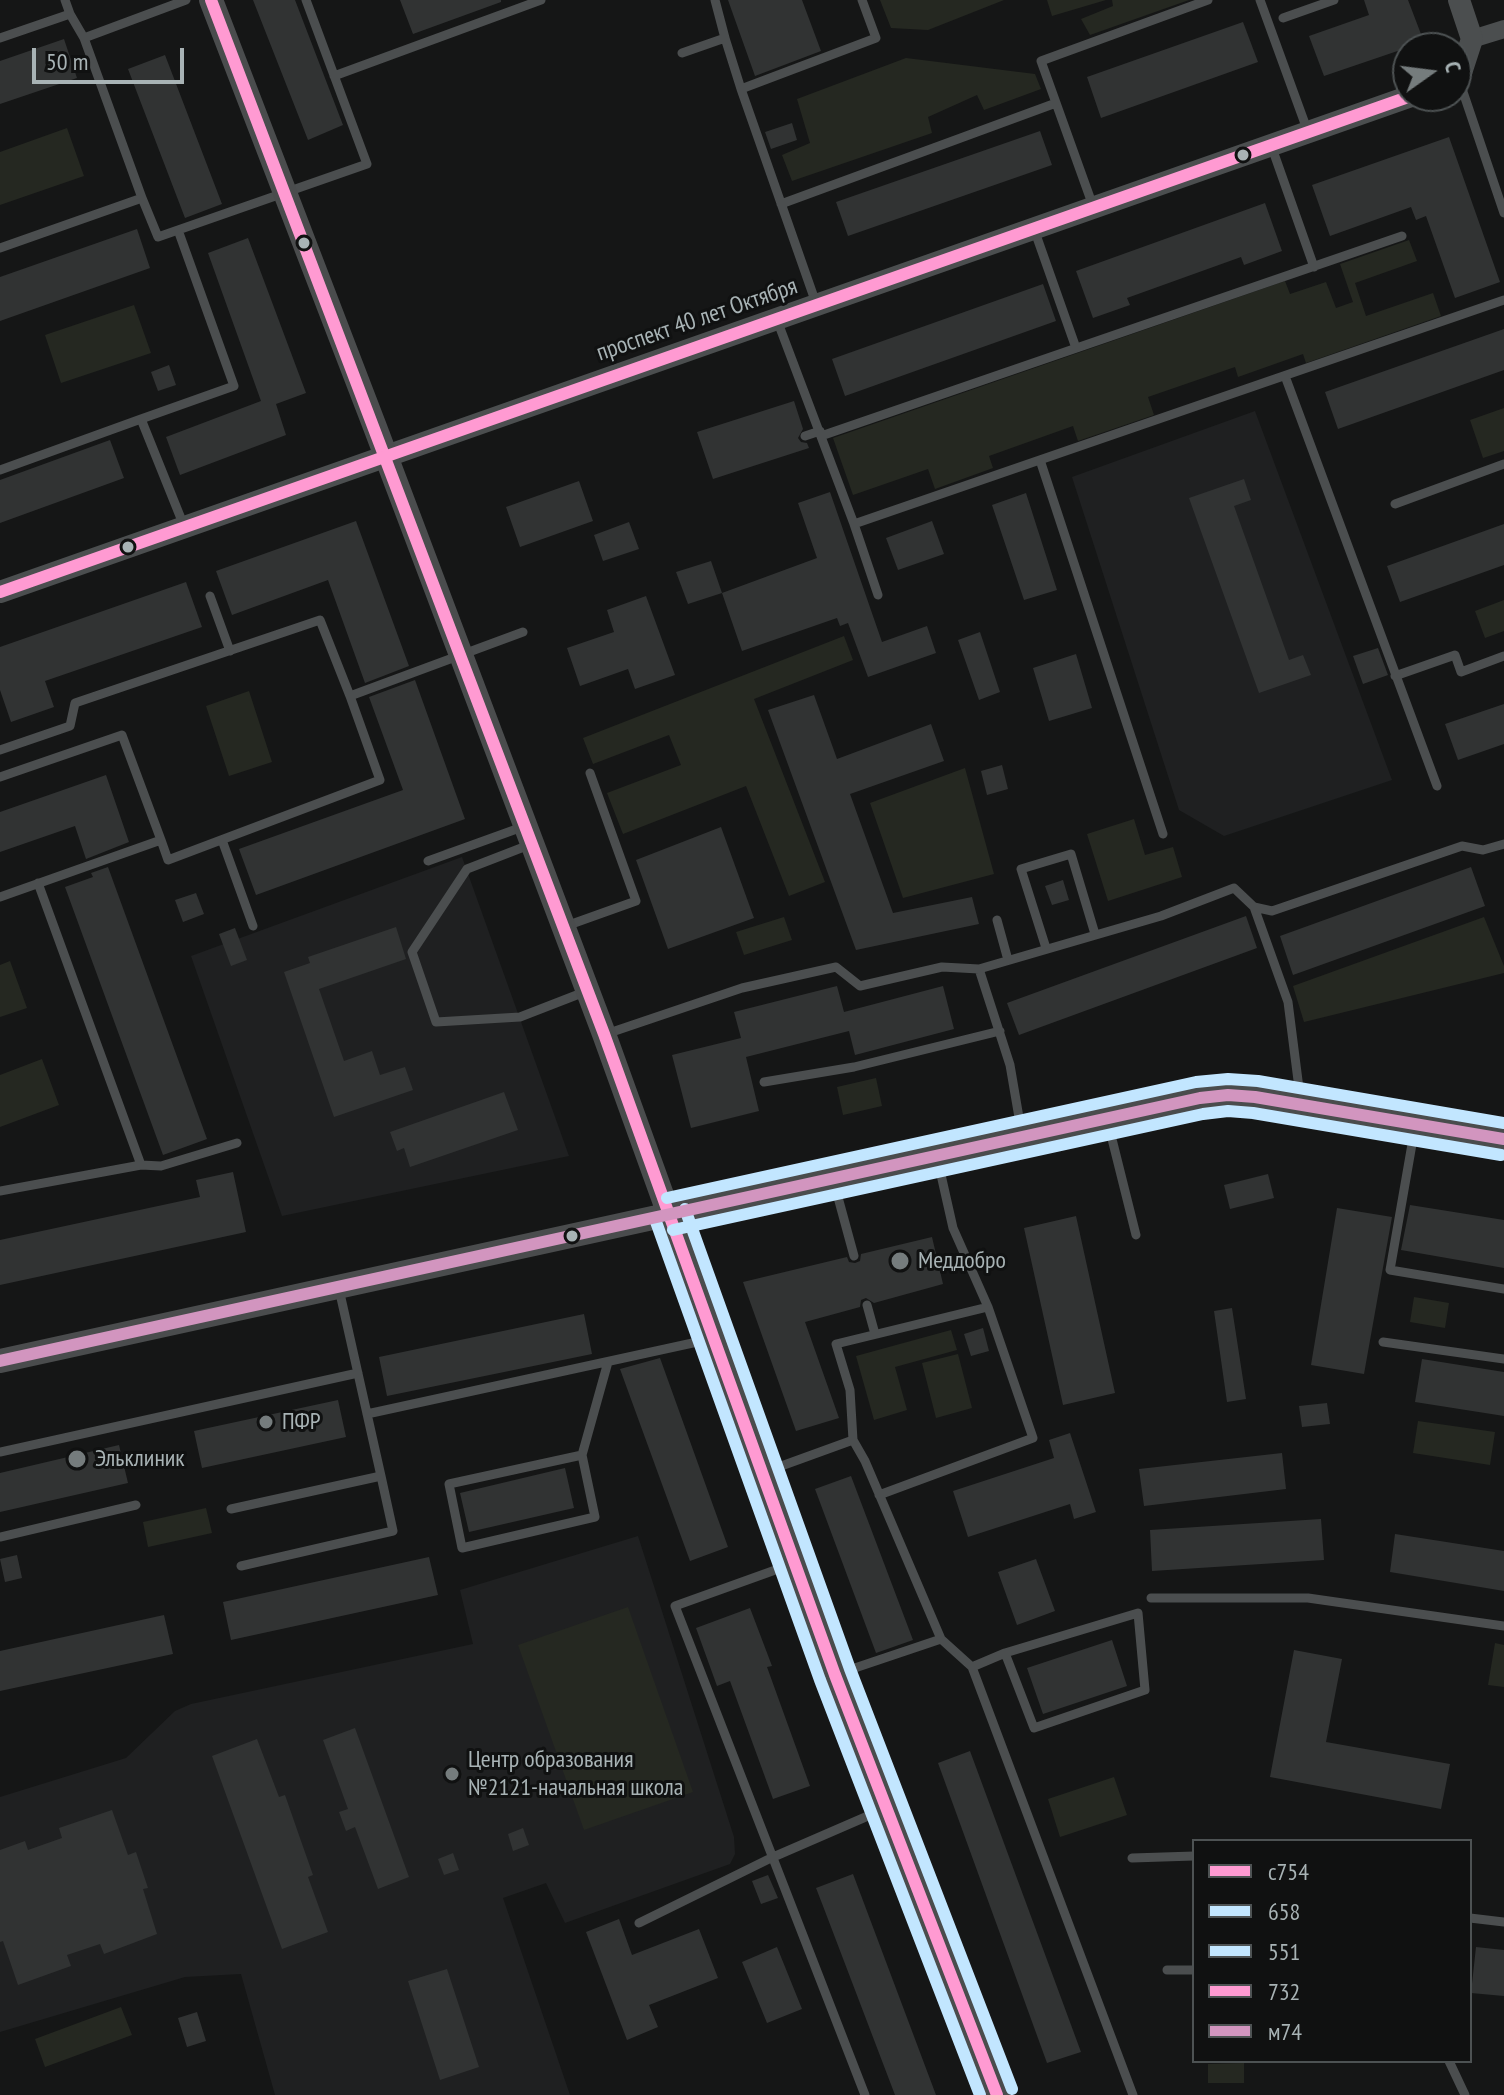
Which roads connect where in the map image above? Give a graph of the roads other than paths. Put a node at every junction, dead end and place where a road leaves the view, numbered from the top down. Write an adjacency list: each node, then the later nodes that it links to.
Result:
1 (65, 0): 12 (lane)
2 (186, 0): 17 (lane)
3 (211, 0): 28 (main road)
4 (306, 0): 21 (lane)
5 (541, 0): 21 (lane)
6 (715, 0): 18 (lane)
7 (862, 0): 22 (lane)
8 (1208, 0): 23 (lane)
9 (1260, 0): 26 (lane)
10 (1334, 0): 13 (lane)
11 (1459, 0): 15 (street)
12 (70, 14): 16 (lane); 17 (lane)
13 (1283, 18)
14 (1504, 29): 19 (street)
15 (1470, 32)
16 (0, 38)
17 (84, 38): 29 (lane)
18 (725, 38): 20 (lane); 22 (lane)
19 (1472, 39)
20 (682, 53)
21 (334, 76): 28 (lane)
22 (741, 89): 30 (lane)
23 (1056, 103): 30 (lane); 31 (lane)
24 (1392, 103): 26 (street, проспект 40 лет Октября)
25 (1468, 112): 32 (lane)
26 (1308, 132): 27 (street, проспект 40 лет Октября)
27 (1271, 145): 31 (street, проспект 40 лет Октября); 37 (lane)
28 (285, 193): 34 (lane); 46 (main road)
29 (142, 198): 34 (lane); 36 (lane)
30 (781, 204): 39 (lane)
31 (1093, 208): 33 (street, проспект 40 лет Октября)
32 (1504, 213)
33 (1034, 229): 39 (street, проспект 40 лет Октября); 41 (lane)
34 (178, 230): 43 (lane)
35 (1402, 236): 37 (lane)
36 (0, 248)
37 (1314, 267): 41 (lane)
38 (1504, 300): 42 (lane)
39 (817, 306): 40 (street, проспект 40 лет Октября)
40 (777, 320): 44 (lane); 46 (street, проспект 40 лет Октября)
41 (1076, 348): 44 (lane)
42 (1285, 376): 47 (lane); 60 (lane)
43 (141, 419): 49 (lane); 52 (lane)
44 (820, 434): 45 (lane); 51 (lane)
45 (805, 436)
46 (386, 457): 52 (street, проспект 40 лет Октября); 58 (main road)
47 (1040, 460): 51 (lane); 66 (lane)
48 (1504, 464): 50 (lane)
49 (0, 470)
50 (1395, 504)
51 (854, 524): 54 (lane)
52 (184, 527): 53 (street, проспект 40 лет Октября)
53 (0, 592)
54 (878, 595)
55 (210, 596): 57 (lane)
56 (523, 632): 58 (lane)
57 (230, 651): 61 (lane); 62 (lane)
58 (461, 655): 61 (lane); 67 (main road)
59 (1504, 656): 60 (lane)
60 (1395, 676): 65 (lane)
61 (350, 696): 69 (lane)
62 (0, 750)
63 (590, 773): 77 (lane)
64 (0, 777): 68 (lane)
65 (1437, 786)
66 (1163, 834)
67 (528, 835): 71 (lane); 77 (main road); 82 (lane)
68 (161, 840): 69 (lane); 72 (lane)
69 (222, 840): 76 (lane)
70 (1504, 844): 74 (lane)
71 (428, 861)
72 (38, 883): 73 (lane); 93 (lane)
73 (0, 897)
74 (1254, 907): 78 (lane); 86 (lane)
75 (997, 920): 80 (lane)
76 (253, 926)
77 (563, 927): 82 (main road)
78 (1095, 934): 79 (lane); 79 (lane)
79 (1046, 948): 80 (lane)
80 (1008, 960): 81 (lane)
81 (979, 969): 83 (lane); 84 (lane)
82 (587, 991): 84 (main road)
83 (1000, 1031): 85 (lane); 89 (lane)
84 (604, 1034): 96 (main road)
85 (764, 1082)
86 (1301, 1105): 87 (main road); 88 (main road)
87 (1107, 1119): 89 (main road); 97 (lane)
88 (1415, 1125): 90 (main road); 100 (lane)
89 (1022, 1139): 92 (main road)
90 (1504, 1139)
91 (237, 1143): 93 (lane)
92 (937, 1157): 94 (main road); 102 (lane)
93 (141, 1165): 95 (lane)
94 (833, 1179): 96 (main road); 98 (lane)
95 (0, 1191)
96 (670, 1214): 99 (main road); 104 (main road)
97 (1136, 1235)
98 (854, 1256)
99 (339, 1286): 107 (main road); 109 (lane)
100 (1504, 1289)
101 (867, 1305): 103 (lane)
102 (988, 1307): 103 (lane); 116 (lane)
103 (875, 1334): 111 (lane)
104 (714, 1338): 108 (lane); 114 (main road)
105 (1383, 1342): 106 (lane)
106 (1504, 1359)
107 (0, 1361)
108 (608, 1362): 110 (lane); 113 (lane)
109 (358, 1373): 110 (lane); 112 (lane)
110 (367, 1414): 115 (lane)
111 (853, 1440): 114 (lane); 116 (lane)
112 (0, 1452)
113 (582, 1455): 113 (lane)
114 (762, 1473): 120 (main road)
115 (381, 1476): 118 (lane); 121 (lane)
116 (879, 1495): 124 (lane)
117 (136, 1505): 119 (lane)
118 (231, 1509)
119 (0, 1537)
120 (795, 1563): 127 (main road); 130 (lane)
121 (241, 1566)
122 (1151, 1598): 123 (lane)
123 (1504, 1626)
124 (941, 1639): 126 (lane); 127 (lane)
125 (1005, 1653): 125 (lane); 126 (lane)
126 (972, 1667): 140 (lane)
127 (835, 1675): 128 (main road)
128 (887, 1808): 130 (lane); 139 (main road)
129 (1192, 1856): 131 (lane)
130 (771, 1858): 134 (lane); 138 (lane)
131 (1132, 1858)
132 (1472, 1918): 133 (lane)
133 (1504, 1922)
134 (639, 1923)
135 (1167, 1970): 136 (lane)
136 (1192, 1970)
137 (1450, 2063): 141 (lane)
138 (865, 2095)
139 (997, 2095)
140 (1133, 2095)
141 (1465, 2095)

